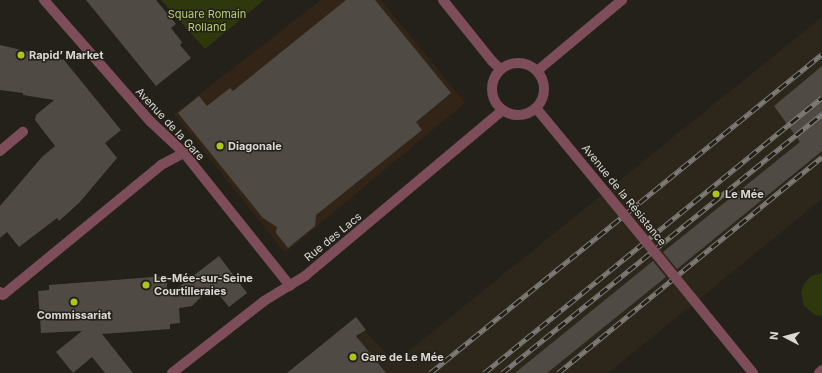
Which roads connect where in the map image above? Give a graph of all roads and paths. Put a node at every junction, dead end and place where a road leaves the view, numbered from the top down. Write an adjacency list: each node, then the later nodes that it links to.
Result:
1 (44, 0): 10 (street, Avenue de la Gare)
2 (442, 0): 4 (street)
3 (622, 0): 5 (street)
4 (500, 69): 5 (street); 7 (street)
5 (537, 71): 6 (street)
6 (536, 108): 7 (street); 15 (street, Avenue de la Résistance, bridge)
7 (503, 110): 11 (street, Rue des Lacs)
8 (23, 132): 9 (street)
9 (0, 151)
10 (184, 153): 11 (street, Avenue de la Gare); 12 (street)
11 (290, 286): 14 (street, Rue des Lacs)
12 (0, 292)
13 (822, 370): 16 (street)
14 (172, 373)
15 (752, 373)
16 (819, 373)

